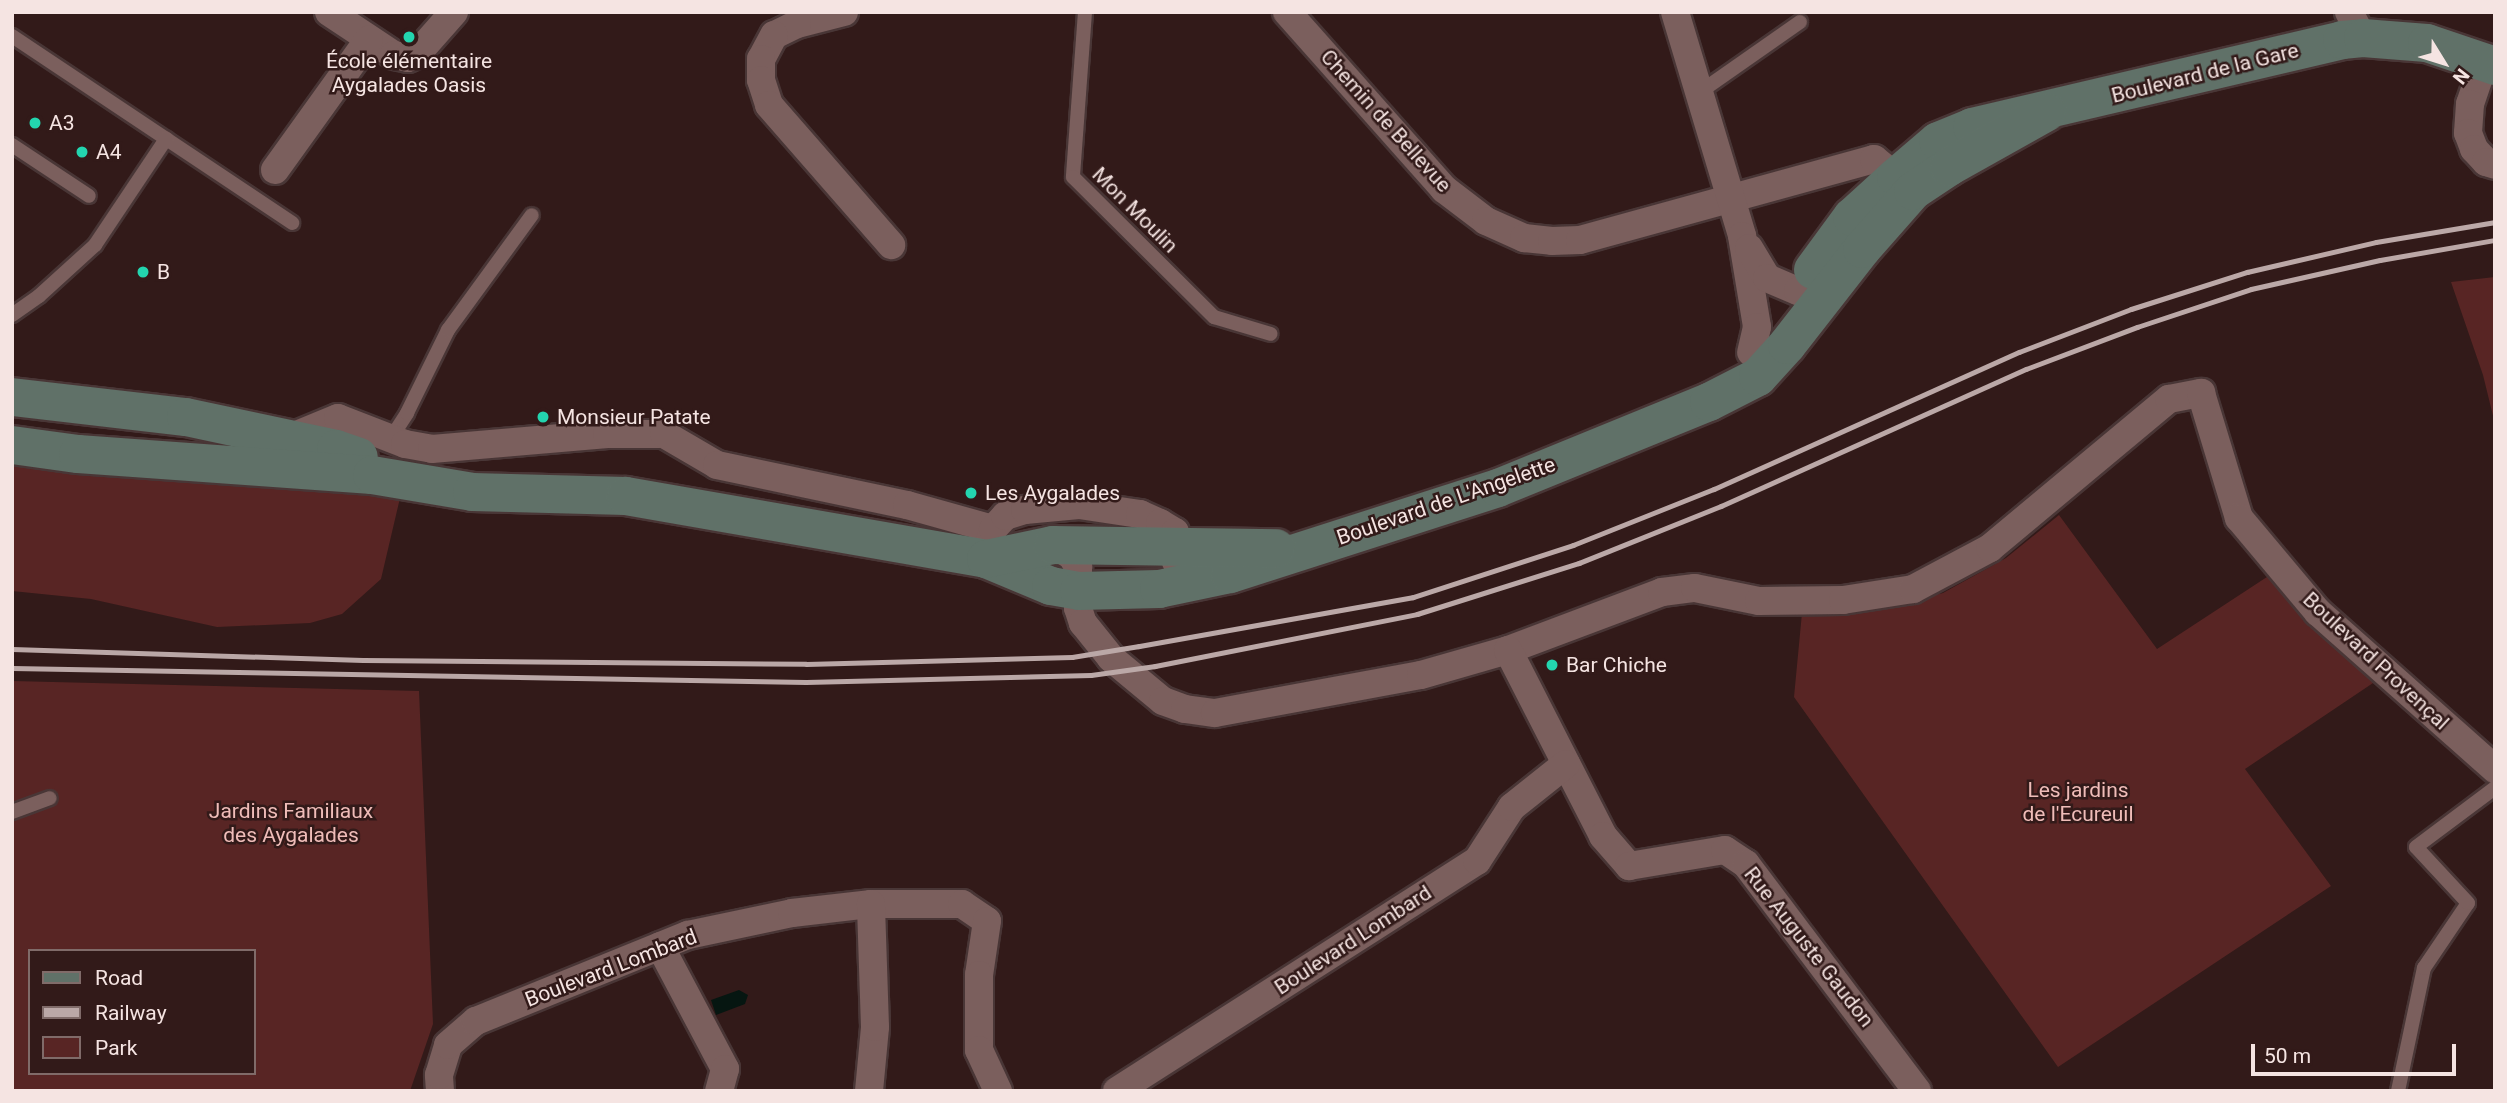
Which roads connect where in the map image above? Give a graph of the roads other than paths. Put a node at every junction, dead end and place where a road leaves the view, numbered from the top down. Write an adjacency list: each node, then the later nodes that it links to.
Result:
1 (329, 12): 10 (street)
2 (454, 12): 10 (street)
3 (844, 12): 23 (street)
4 (1085, 12): 27 (lane, Mon Moulin)
5 (1287, 12): 18 (street, Chemin de Bellevue)
6 (1675, 12): 12 (street)
7 (1800, 22): 12 (lane)
8 (2356, 25): 11 (main road, Boulevard de la Gare); 19 (main road, Boulevard de la Gare)
9 (12, 36): 13 (lane)
10 (369, 39): 16 (street)
11 (2489, 64): 15 (street)
12 (1700, 92): 18 (street)
13 (166, 139): 21 (lane); 26 (lane)
14 (12, 145): 17 (lane)
15 (2495, 165)
16 (275, 170)
17 (89, 196)
18 (1732, 196): 19 (street); 22 (street)
19 (1894, 196): 24 (main road, Boulevard de la Gare); 25 (main road, Boulevard de la Gare)
20 (532, 215): 32 (lane)
21 (292, 223)
22 (1742, 236): 25 (street); 28 (street)
23 (891, 245)
24 (1862, 249): 25 (street, Boulevard de la Gare); 30 (main road, Boulevard de L'Angelette)
25 (1798, 291): 28 (main road, Boulevard de L'Angelette)
26 (12, 315)
27 (1271, 334)
28 (1751, 352): 30 (main road, Boulevard de L'Angelette)
29 (12, 397): 32 (main road)
30 (1664, 419): 36 (main road, Boulevard de L'Angelette)
31 (12, 445): 32 (main road)
32 (380, 459): 33 (main road); 33 (street)
33 (990, 544): 34 (main road, Boulevard de L'Angelette); 35 (street); 37 (main road, Boulevard de L'Angelette)
34 (1053, 545): 35 (main road, Boulevard de L'Angelette); 37 (street)
35 (1180, 547): 36 (main road, Boulevard de L'Angelette); 37 (street)
36 (1306, 548): 37 (main road, Boulevard de L'Angelette)
37 (1079, 591): 38 (street)
38 (1508, 650): 39 (street, Rue Auguste Gaudon); 40 (street, Boulevard Provençal)
39 (1566, 764): 50 (street, Boulevard Lombard); 51 (street, Rue Auguste Gaudon)
40 (2495, 769)
41 (2495, 788): 52 (lane)
42 (50, 798): 43 (lane)
43 (12, 812)
44 (872, 904): 45 (street, Boulevard Lombard); 48 (street); 49 (street, Boulevard Lombard)
45 (660, 946): 46 (street, Boulevard Lombard); 47 (street)
46 (440, 1091)
47 (719, 1091)
48 (869, 1091)
49 (998, 1091)
50 (1117, 1091)
51 (1917, 1091)
52 (2398, 1091)

